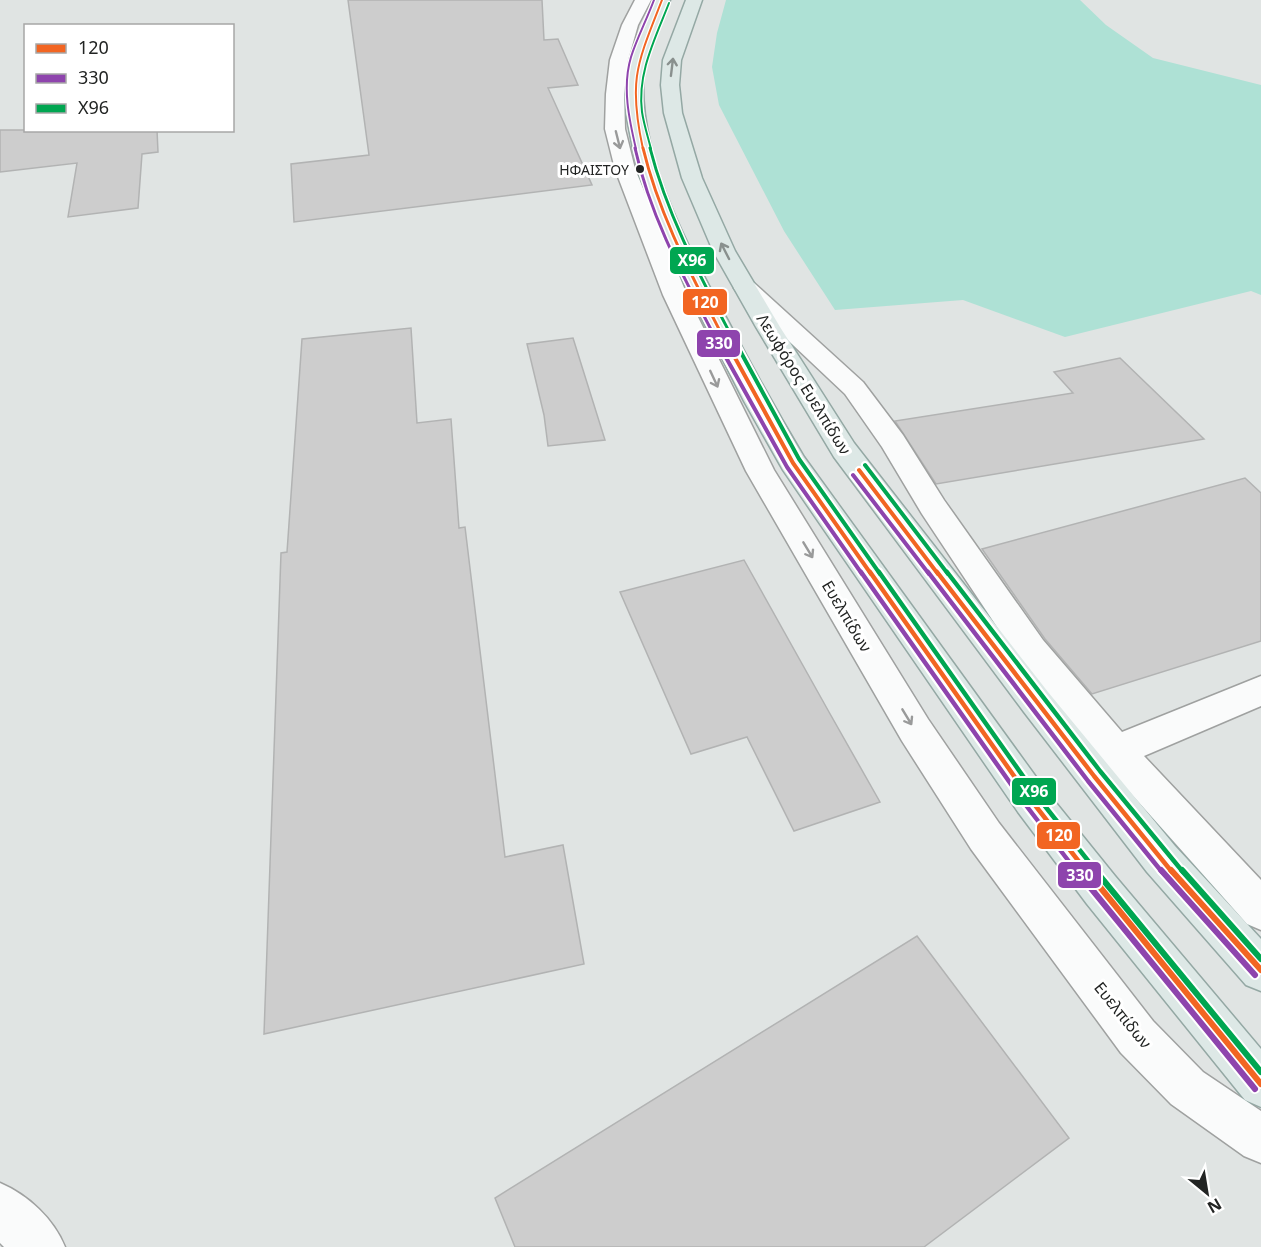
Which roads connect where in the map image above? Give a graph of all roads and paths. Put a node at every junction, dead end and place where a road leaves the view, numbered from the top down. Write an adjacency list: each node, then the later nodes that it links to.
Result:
1 (694, 0): 3 (main road, Λεωφόρος Ευελπίδων, one-way to 1)
2 (651, 2): 4 (street, Ευελπίδων, one-way to 4)
3 (746, 288): 6 (street); 8 (main road, Λεωφόρος Ευελπίδων)
4 (687, 294): 9 (main road); 10 (street, Ευελπίδων, one-way to 10)
5 (1261, 691): 6 (street)
6 (1116, 751): 7 (street)
7 (1261, 910)
8 (1261, 970)
9 (1261, 1084)
10 (1261, 1139)
11 (0, 1208): 12 (street)
12 (40, 1247)

